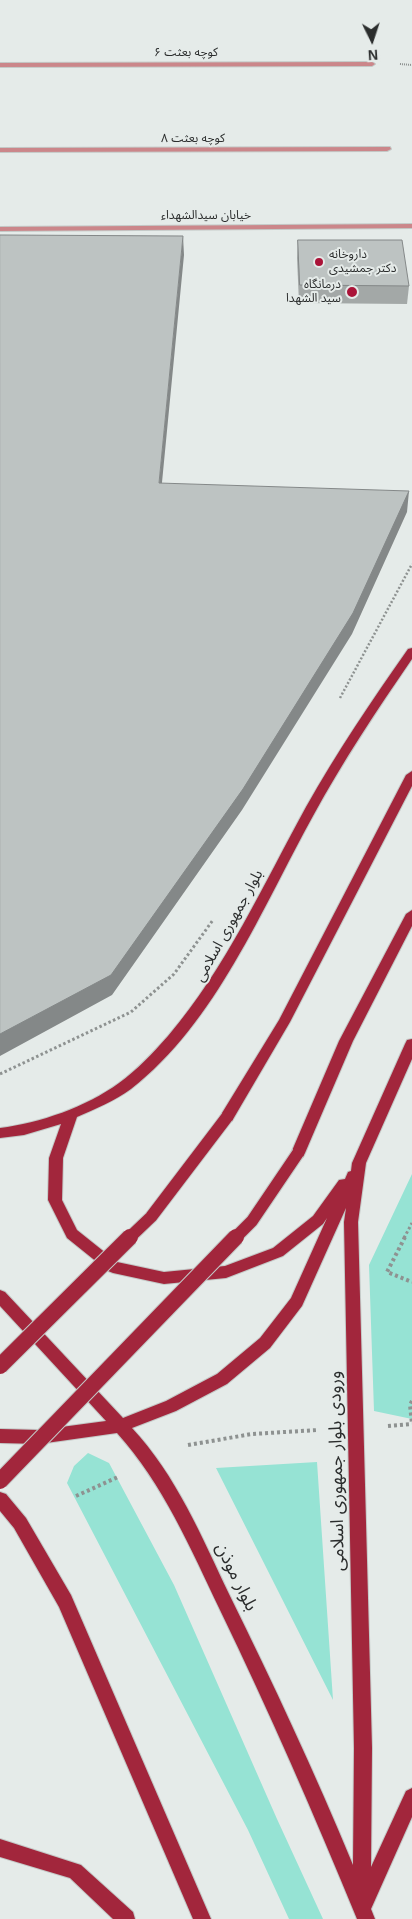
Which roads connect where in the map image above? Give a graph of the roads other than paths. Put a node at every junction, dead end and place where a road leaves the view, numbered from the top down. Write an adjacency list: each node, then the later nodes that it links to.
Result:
1 (372, 64): 2 (street, کوچه بعثت ۶)
2 (0, 65)
3 (387, 149): 4 (street, کوچه بعثت ۸)
4 (0, 150)
5 (412, 226): 6 (street, خیابان سیدالشهداء)
6 (0, 229)
7 (412, 651): 11 (main road, بلوار جمهوری اسلامی)
8 (412, 775): 15 (main road, bridge)
9 (412, 914): 18 (main road, bridge)
10 (412, 1044): 13 (main road, ورودی بلوار جمهوری اسلامی)
11 (71, 1116): 12 (main road, بلوار جمهوری اسلامی); 13 (main road)
12 (0, 1133)
13 (359, 1163): 16 (main road); 22 (main road, ورودی بلوار جمهوری اسلامی)
14 (0, 1296): 16 (main road, بلوار موذن)
15 (0, 1366)
16 (119, 1426): 17 (main road); 22 (main road, بلوار موذن)
17 (0, 1436)
18 (0, 1481)
19 (0, 1499): 24 (main road)
20 (412, 1797): 22 (main road)
21 (0, 1848): 23 (main road)
22 (364, 1914)
23 (126, 1919)
24 (202, 1919)

